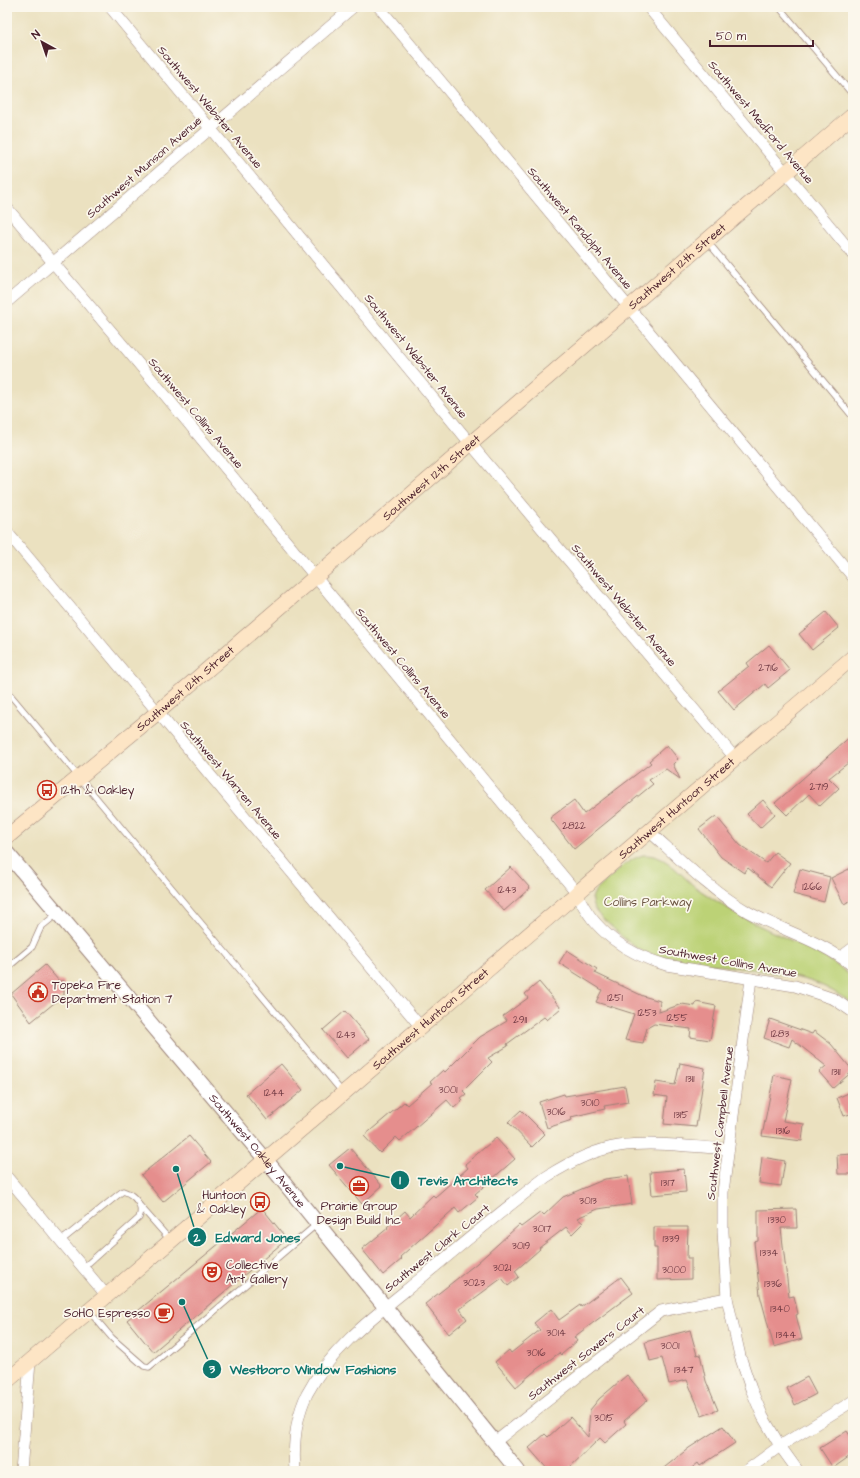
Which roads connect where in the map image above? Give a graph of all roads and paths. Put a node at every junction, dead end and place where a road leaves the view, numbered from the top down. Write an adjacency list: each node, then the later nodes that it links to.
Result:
1 (110, 7): 8 (street, Southwest Webster Avenue)
2 (353, 7): 8 (street, Southwest Munson Avenue)
3 (379, 7): 15 (street, Southwest Randolph Avenue)
4 (648, 7): 9 (street, Southwest Medford Avenue)
5 (779, 7): 6 (lane)
6 (853, 95)
7 (853, 115): 9 (main road, Southwest 12th Street)
8 (211, 127): 13 (street, Southwest Munson Avenue); 17 (street, Southwest Webster Avenue)
9 (785, 172): 11 (main road, Southwest 12th Street); 12 (street, Southwest Medford Avenue)
10 (7, 208): 13 (street, Southwest Collins Avenue)
11 (707, 241): 15 (main road, Southwest 12th Street); 16 (lane)
12 (853, 254)
13 (53, 262): 14 (street, Southwest Munson Avenue); 19 (street, Southwest Collins Avenue)
14 (7, 302)
15 (629, 307): 17 (main road, Southwest 12th Street); 20 (street, Southwest Randolph Avenue)
16 (853, 417)
17 (470, 443): 19 (main road, Southwest 12th Street); 24 (street, Southwest Webster Avenue)
18 (7, 532): 23 (street, Southwest Warren Avenue)
19 (314, 577): 23 (main road, Southwest 12th Street); 29 (street, Southwest Collins Avenue)
20 (853, 577)
21 (853, 657): 24 (main road, Southwest Huntoon Street)
22 (7, 691): 25 (lane)
23 (158, 712): 25 (main road, Southwest 12th Street); 37 (street, Southwest Warren Avenue)
24 (735, 758): 26 (main road, Southwest Huntoon Street)
25 (79, 778): 27 (main road, Southwest 12th Street); 38 (lane)
26 (649, 831): 29 (main road, Southwest Huntoon Street); 32 (street)
27 (7, 837)
28 (7, 853): 30 (street, Southwest Oakley Avenue)
29 (577, 893): 35 (street, Southwest Collins Avenue); 37 (main road, Southwest Huntoon Street)
30 (58, 913): 34 (lane); 40 (street, Southwest Oakley Avenue)
31 (853, 948): 32 (street)
32 (841, 957): 33 (street)
33 (853, 966)
34 (7, 968)
35 (751, 979): 36 (street, Southwest Collins Avenue); 39 (street, Southwest Campbell Avenue)
36 (853, 1012)
37 (420, 1026): 38 (main road, Southwest Huntoon Street)
38 (343, 1093): 40 (main road, Southwest Huntoon Street)
39 (728, 1149): 48 (street, Southwest Campbell Avenue); 49 (street, Southwest Clark Court)
40 (266, 1160): 43 (street, Southwest Oakley Avenue); 45 (main road, Southwest Huntoon Street)
41 (7, 1177): 44 (street)
42 (141, 1206): 44 (lane); 45 (lane); 46 (lane)
43 (317, 1224): 49 (street, Southwest Oakley Avenue); 50 (lane)
44 (61, 1241): 46 (street)
45 (171, 1241): 47 (main road, Southwest Huntoon Street)
46 (83, 1268): 47 (street)
47 (107, 1296): 50 (main road, Southwest Huntoon Street)
48 (726, 1298): 54 (street, Southwest Sowers Court); 55 (street, Southwest Campbell Avenue)
49 (385, 1308): 54 (street, Southwest Oakley Avenue); 59 (street, Southwest Clark Court)
50 (89, 1311): 51 (main road, Southwest Huntoon Street)
51 (30, 1362): 52 (main road, Southwest Huntoon Street); 56 (street)
52 (7, 1381)
53 (853, 1401): 55 (street)
54 (495, 1442): 60 (street, Southwest Oakley Avenue)
55 (780, 1446): 61 (street); 62 (street, Southwest Campbell Avenue)
56 (21, 1458): 57 (street); 58 (street)
57 (21, 1471)
58 (28, 1471)
59 (294, 1471)
60 (518, 1471)
61 (746, 1471)
62 (798, 1471)

